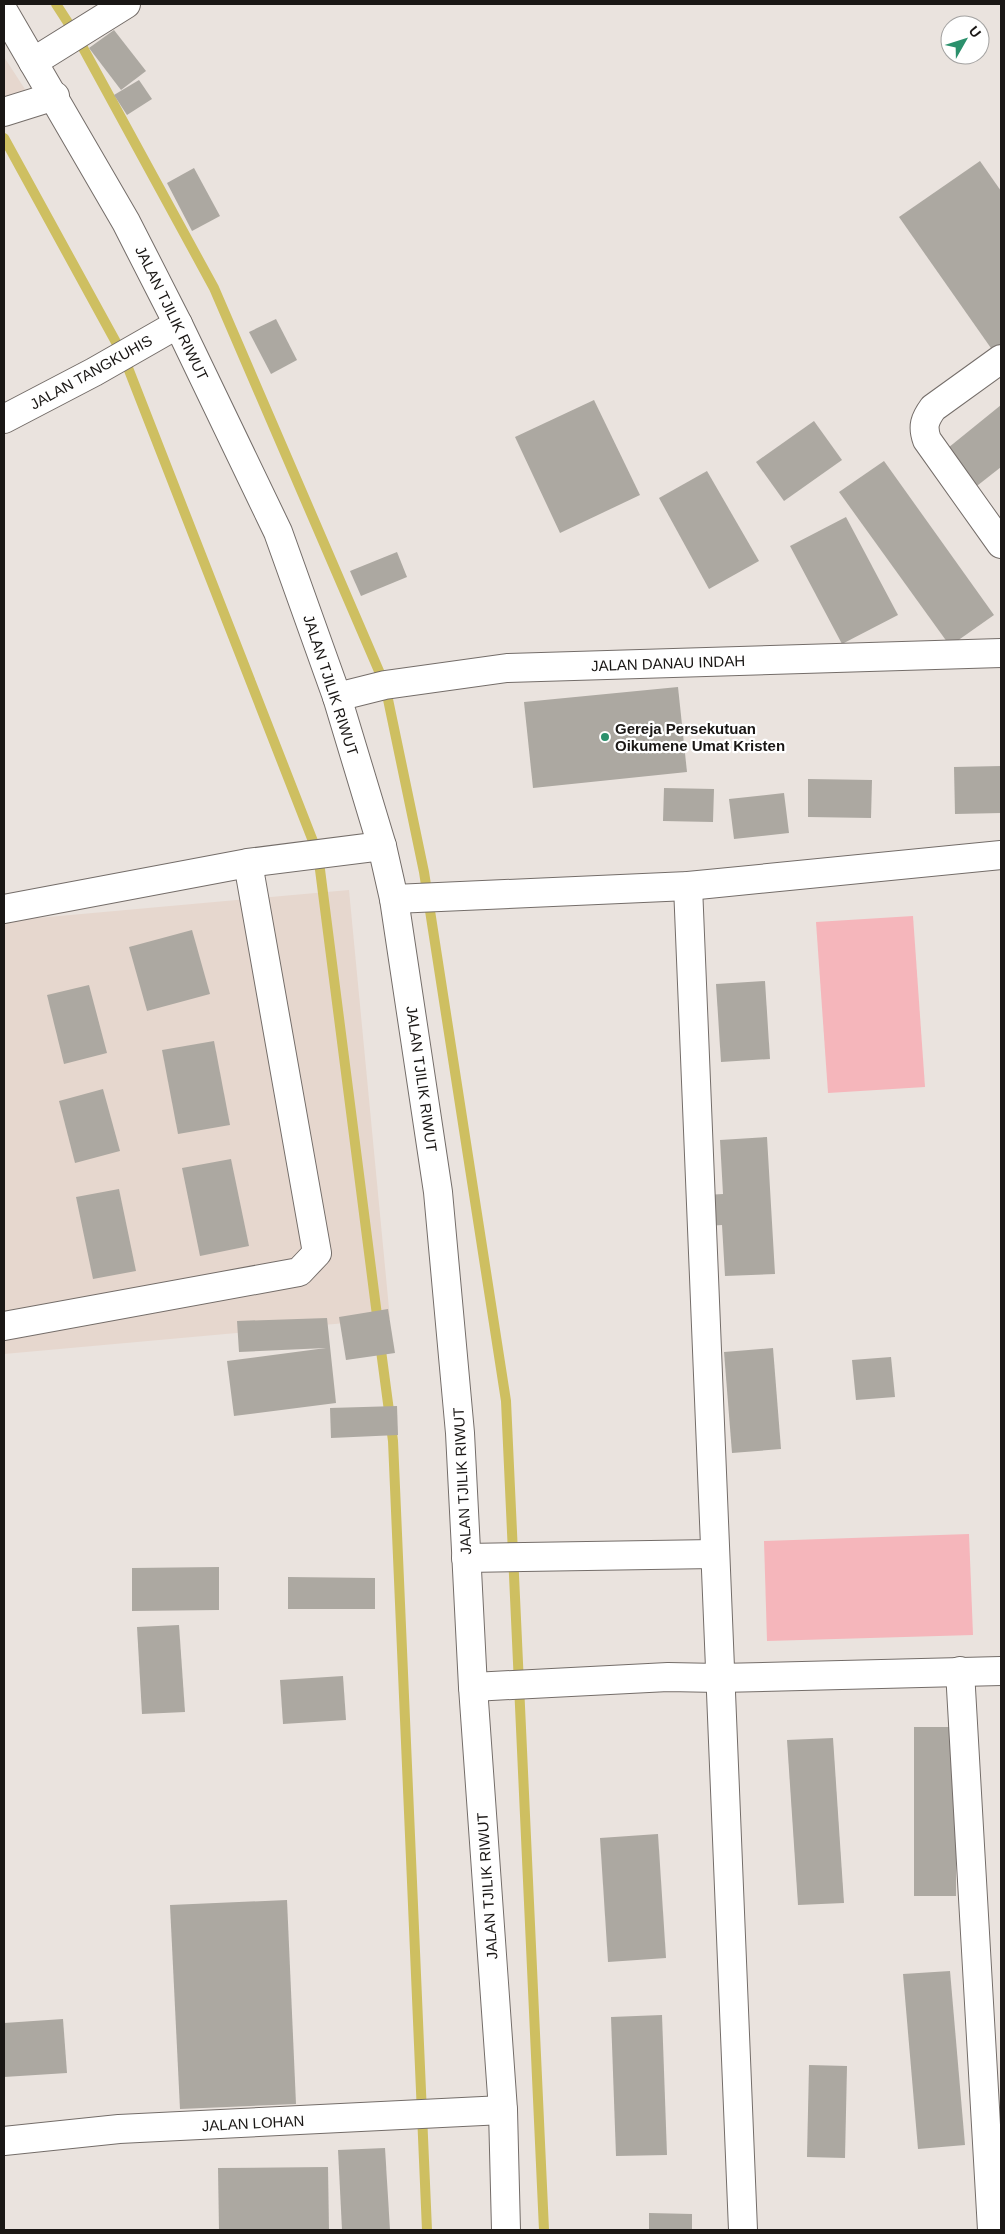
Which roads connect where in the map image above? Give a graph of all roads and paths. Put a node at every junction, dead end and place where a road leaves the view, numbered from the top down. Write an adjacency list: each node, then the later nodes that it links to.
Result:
1 (126, 4): 3 (main road)
2 (4, 12): 3 (main road, JALAN TJILIK RIWUT)
3 (33, 62): 4 (main road, JALAN TJILIK RIWUT)
4 (54, 96): 5 (main road); 6 (main road, JALAN TJILIK RIWUT)
5 (4, 112)
6 (178, 324): 8 (main road, JALAN TANGKUHIS); 11 (main road, JALAN TJILIK RIWUT)
7 (1001, 359): 9 (main road)
8 (4, 419)
9 (1001, 544)
10 (1001, 653): 11 (main road, JALAN DANAU INDAH)
11 (337, 697): 12 (main road, JALAN TJILIK RIWUT)
12 (382, 846): 14 (main road); 16 (main road, JALAN TJILIK RIWUT)
13 (1001, 855): 15 (main road)
14 (248, 863): 17 (main road); 18 (main road)
15 (688, 886): 16 (main road); 19 (main road)
16 (394, 899): 20 (main road, JALAN TJILIK RIWUT)
17 (4, 909)
18 (4, 1326)
19 (714, 1554): 20 (main road); 23 (main road)
20 (466, 1558): 24 (main road, JALAN TJILIK RIWUT)
21 (960, 1671): 22 (main road); 23 (main road); 29 (main road)
22 (1001, 1671)
23 (719, 1678): 24 (main road); 28 (main road)
24 (473, 1687): 25 (main road, JALAN TJILIK RIWUT)
25 (503, 2110): 26 (main road, JALAN LOHAN); 27 (main road, JALAN TJILIK RIWUT)
26 (4, 2141)
27 (506, 2230)
28 (743, 2230)
29 (992, 2230)

